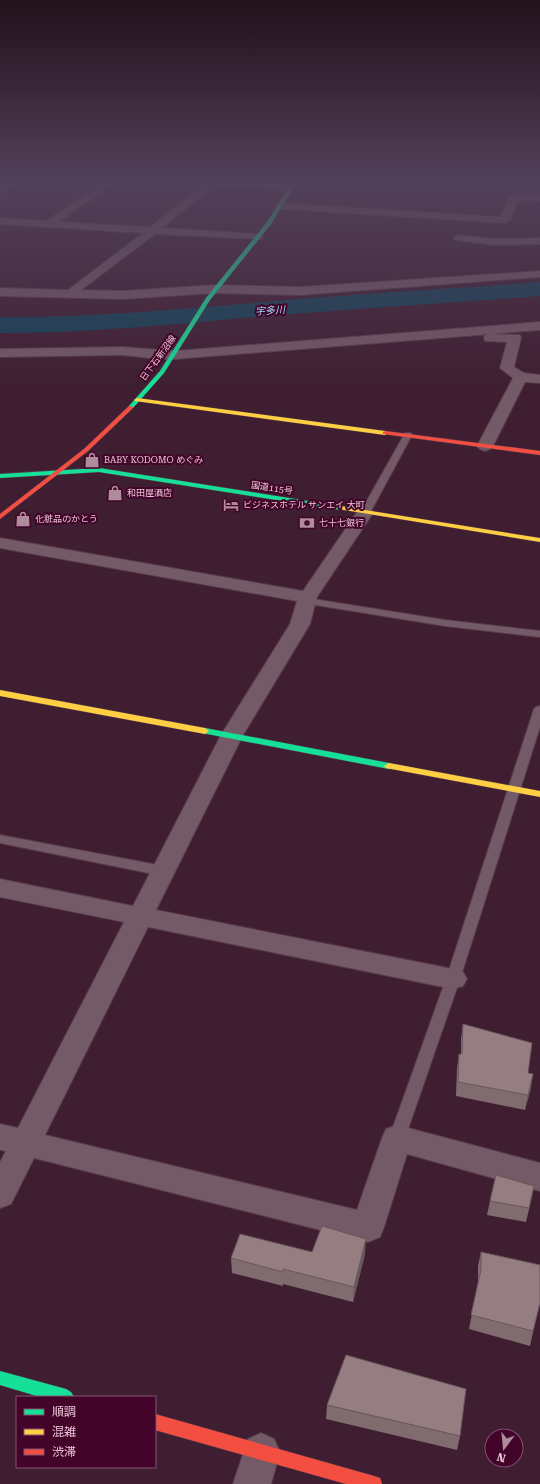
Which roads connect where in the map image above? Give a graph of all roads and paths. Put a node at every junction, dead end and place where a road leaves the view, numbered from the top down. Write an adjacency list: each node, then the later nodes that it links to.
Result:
1 (128, 249): 6 (street)
2 (248, 249): 5 (main road, 日下石新沼線)
3 (540, 274): 5 (street)
4 (0, 292): 6 (street)
5 (213, 292): 6 (street); 10 (main road, 日下石新沼線)
6 (71, 294)
7 (540, 326): 8 (street)
8 (413, 335): 10 (street); 11 (street)
9 (0, 353): 10 (street)
10 (176, 353): 13 (main road, 日下石新沼線)
11 (520, 376): 12 (street); 15 (street)
12 (540, 379)
13 (137, 400): 14 (main road); 17 (main road, 日下石新沼線)
14 (408, 435): 15 (main road); 19 (lane)
15 (486, 446): 16 (main road)
16 (540, 453)
17 (61, 472): 18 (main road, 国道115号); 19 (main road, 国道115号); 20 (main road, 日下石新沼線)
18 (0, 476)
19 (364, 513): 21 (main road, 国道115号); 23 (street)
20 (0, 517)
21 (540, 540)
22 (0, 543): 23 (street)
23 (307, 599): 24 (lane); 27 (street)
24 (540, 634)
25 (0, 693): 27 (main road)
26 (540, 709): 28 (lane)
27 (232, 735): 28 (main road); 31 (street)
28 (514, 789): 29 (main road); 34 (lane)
29 (540, 794)
30 (0, 839): 31 (lane)
31 (163, 871): 33 (street)
32 (0, 888): 33 (street)
33 (140, 916): 34 (street); 36 (street)
34 (453, 979): 35 (lane)
35 (397, 1138): 36 (street); 37 (street)
36 (13, 1140): 38 (street)
37 (540, 1177)
38 (0, 1194)
39 (0, 1378): 40 (main road)
40 (63, 1396)
41 (156, 1422): 42 (main road)
42 (257, 1468): 43 (main road)
43 (374, 1484)

